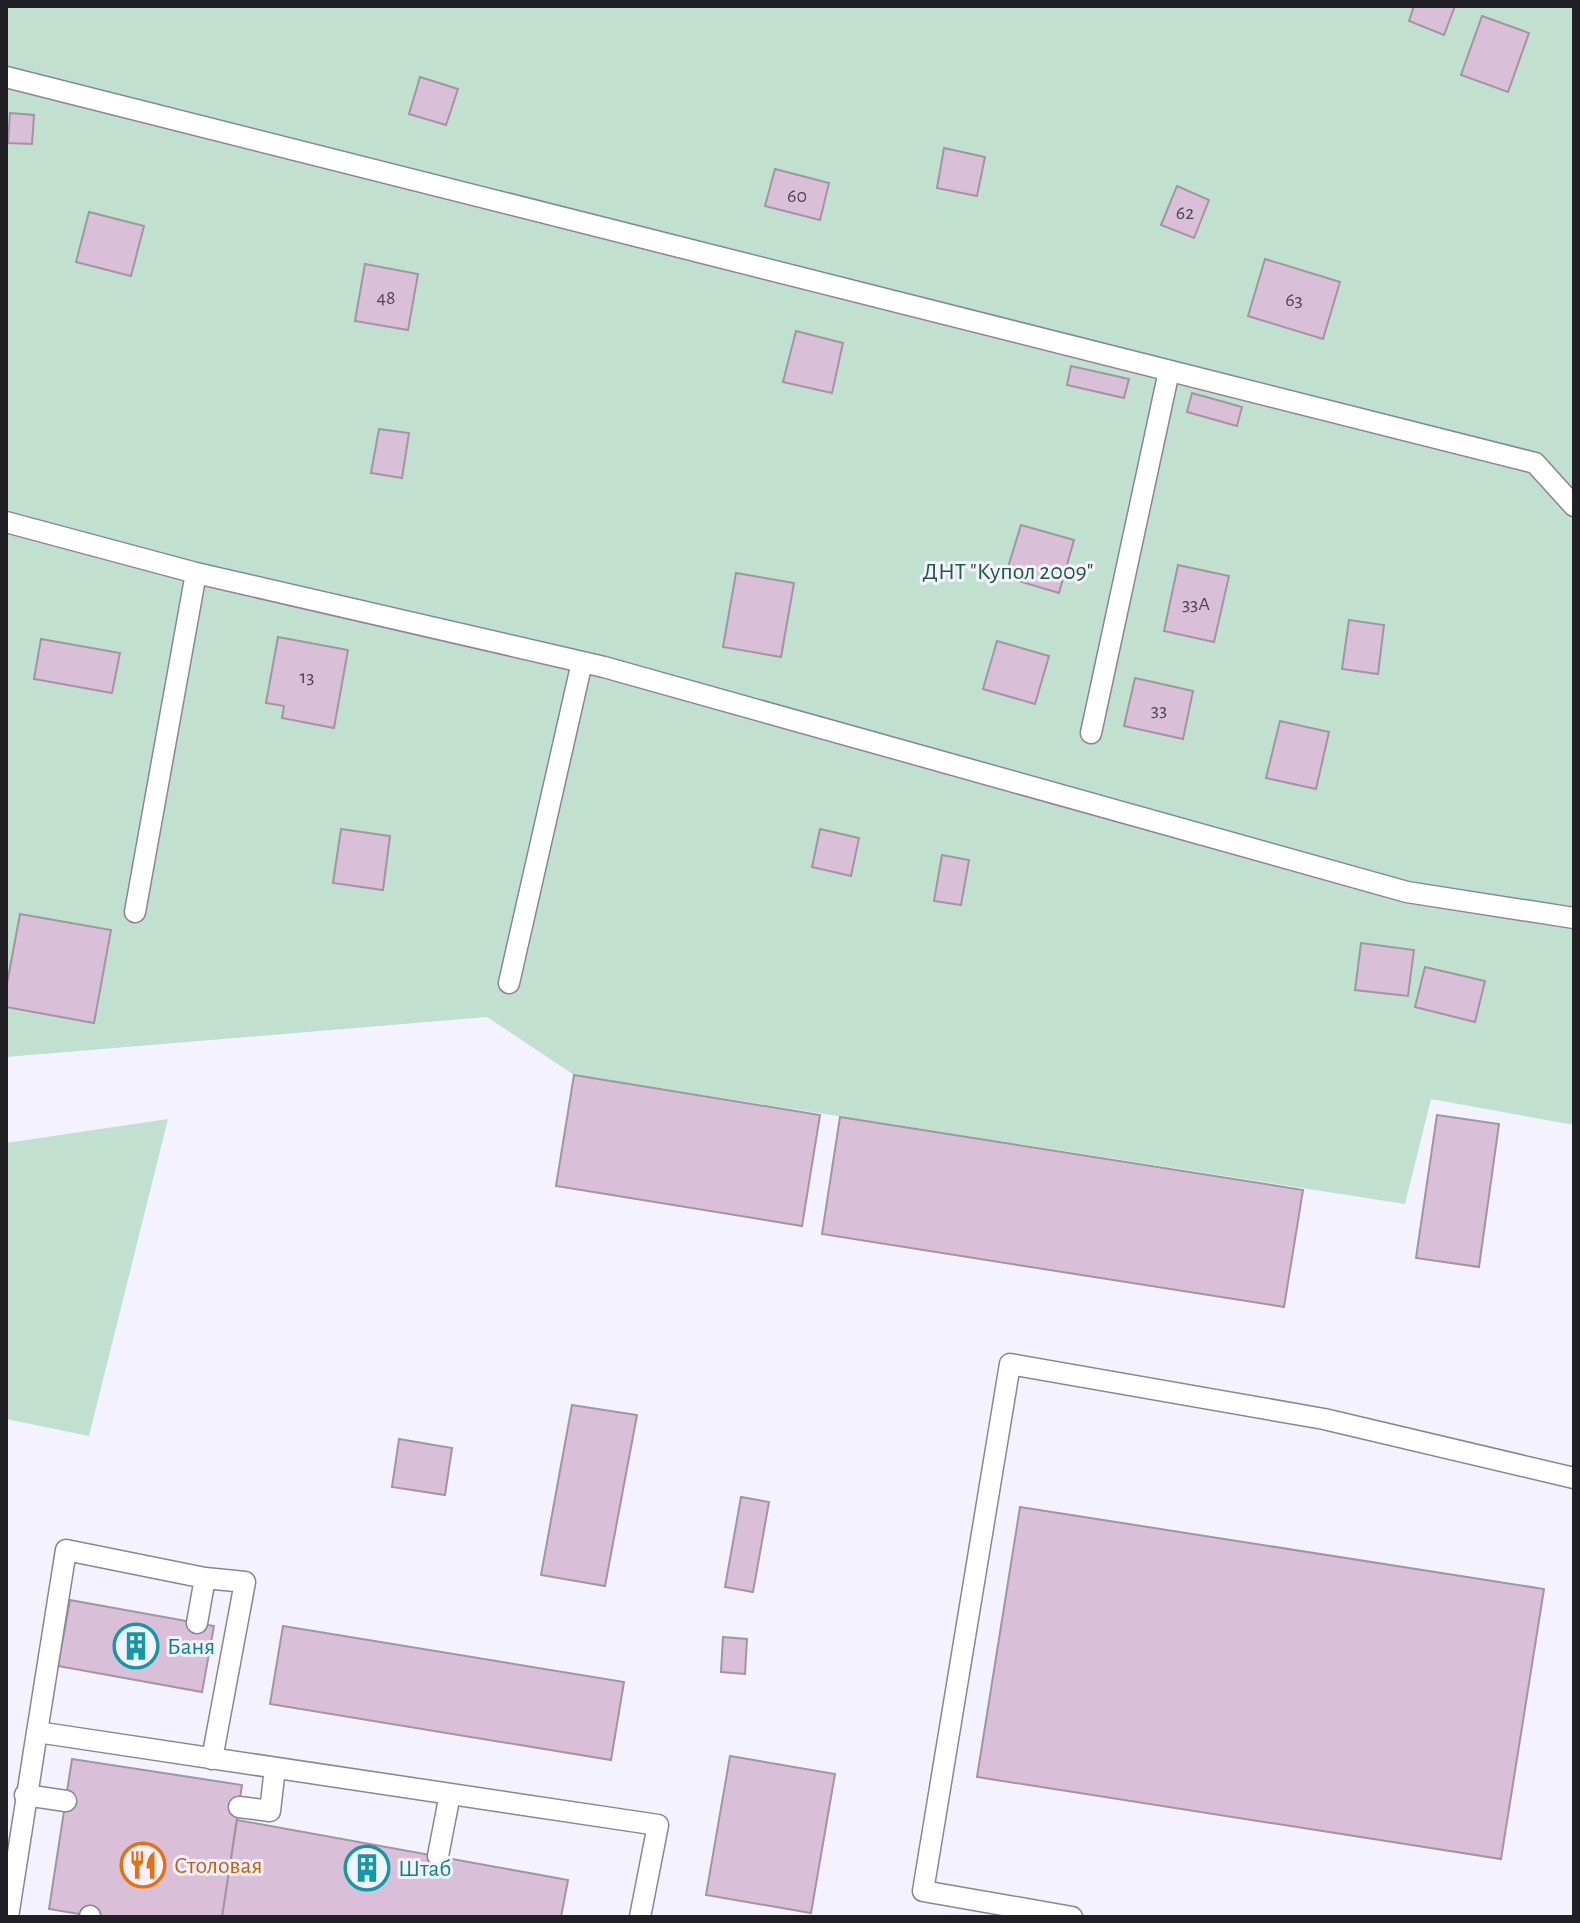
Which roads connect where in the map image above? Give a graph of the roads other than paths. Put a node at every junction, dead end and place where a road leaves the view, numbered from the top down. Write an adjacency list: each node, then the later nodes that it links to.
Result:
1 (6, 77): 2 (lane)
2 (1169, 371): 3 (lane); 7 (lane)
3 (1574, 506)
4 (6, 522): 5 (lane)
5 (196, 573): 6 (lane); 8 (lane)
6 (582, 662): 9 (lane); 10 (lane)
7 (1091, 733)
8 (135, 912)
9 (1574, 918)
10 (509, 983)
11 (1574, 1478): 24 (lane)
12 (205, 1578): 13 (lane); 14 (lane); 15 (lane)
13 (197, 1623)
14 (37, 1732): 15 (lane); 18 (lane)
15 (212, 1759): 16 (lane)
16 (275, 1768): 17 (lane); 20 (lane)
17 (450, 1794): 21 (lane); 23 (lane)
18 (25, 1795): 19 (lane); 22 (lane)
19 (66, 1801)
20 (239, 1807)
21 (438, 1856)
22 (8, 1917)
23 (640, 1917)
24 (1072, 1917)

